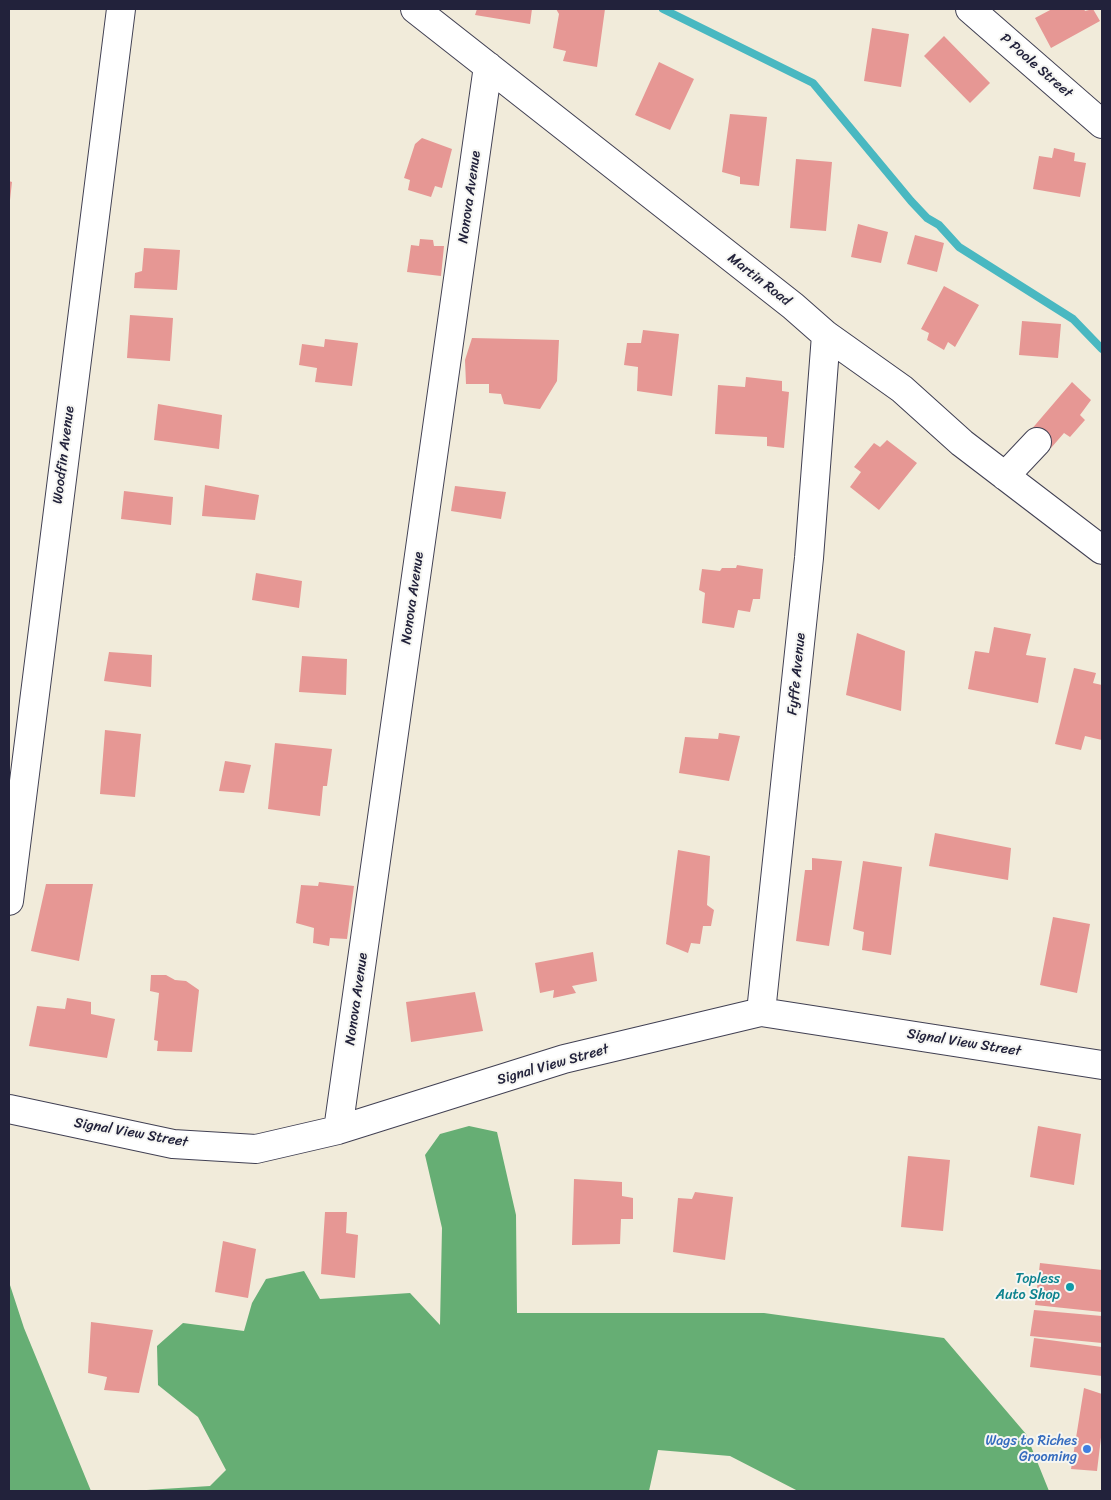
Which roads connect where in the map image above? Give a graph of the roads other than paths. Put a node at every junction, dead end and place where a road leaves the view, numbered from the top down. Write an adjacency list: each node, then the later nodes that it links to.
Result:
1 (121, 9): 10 (street, Woodfin Avenue)
2 (415, 9): 4 (street, Martin Road)
3 (970, 9): 5 (street, P Poole Street)
4 (488, 66): 6 (street, Martin Road); 14 (street, Nonova Avenue)
5 (1102, 124)
6 (826, 335): 8 (street, Martin Road); 11 (street, Fyffe Avenue)
7 (1037, 442): 8 (street)
8 (1005, 476): 9 (street, Martin Road)
9 (1102, 550)
10 (9, 901)
11 (762, 1012): 12 (street, Signal View Street); 14 (street, Signal View Street)
12 (1102, 1064)
13 (9, 1109): 14 (street, Signal View Street)
14 (338, 1130)

